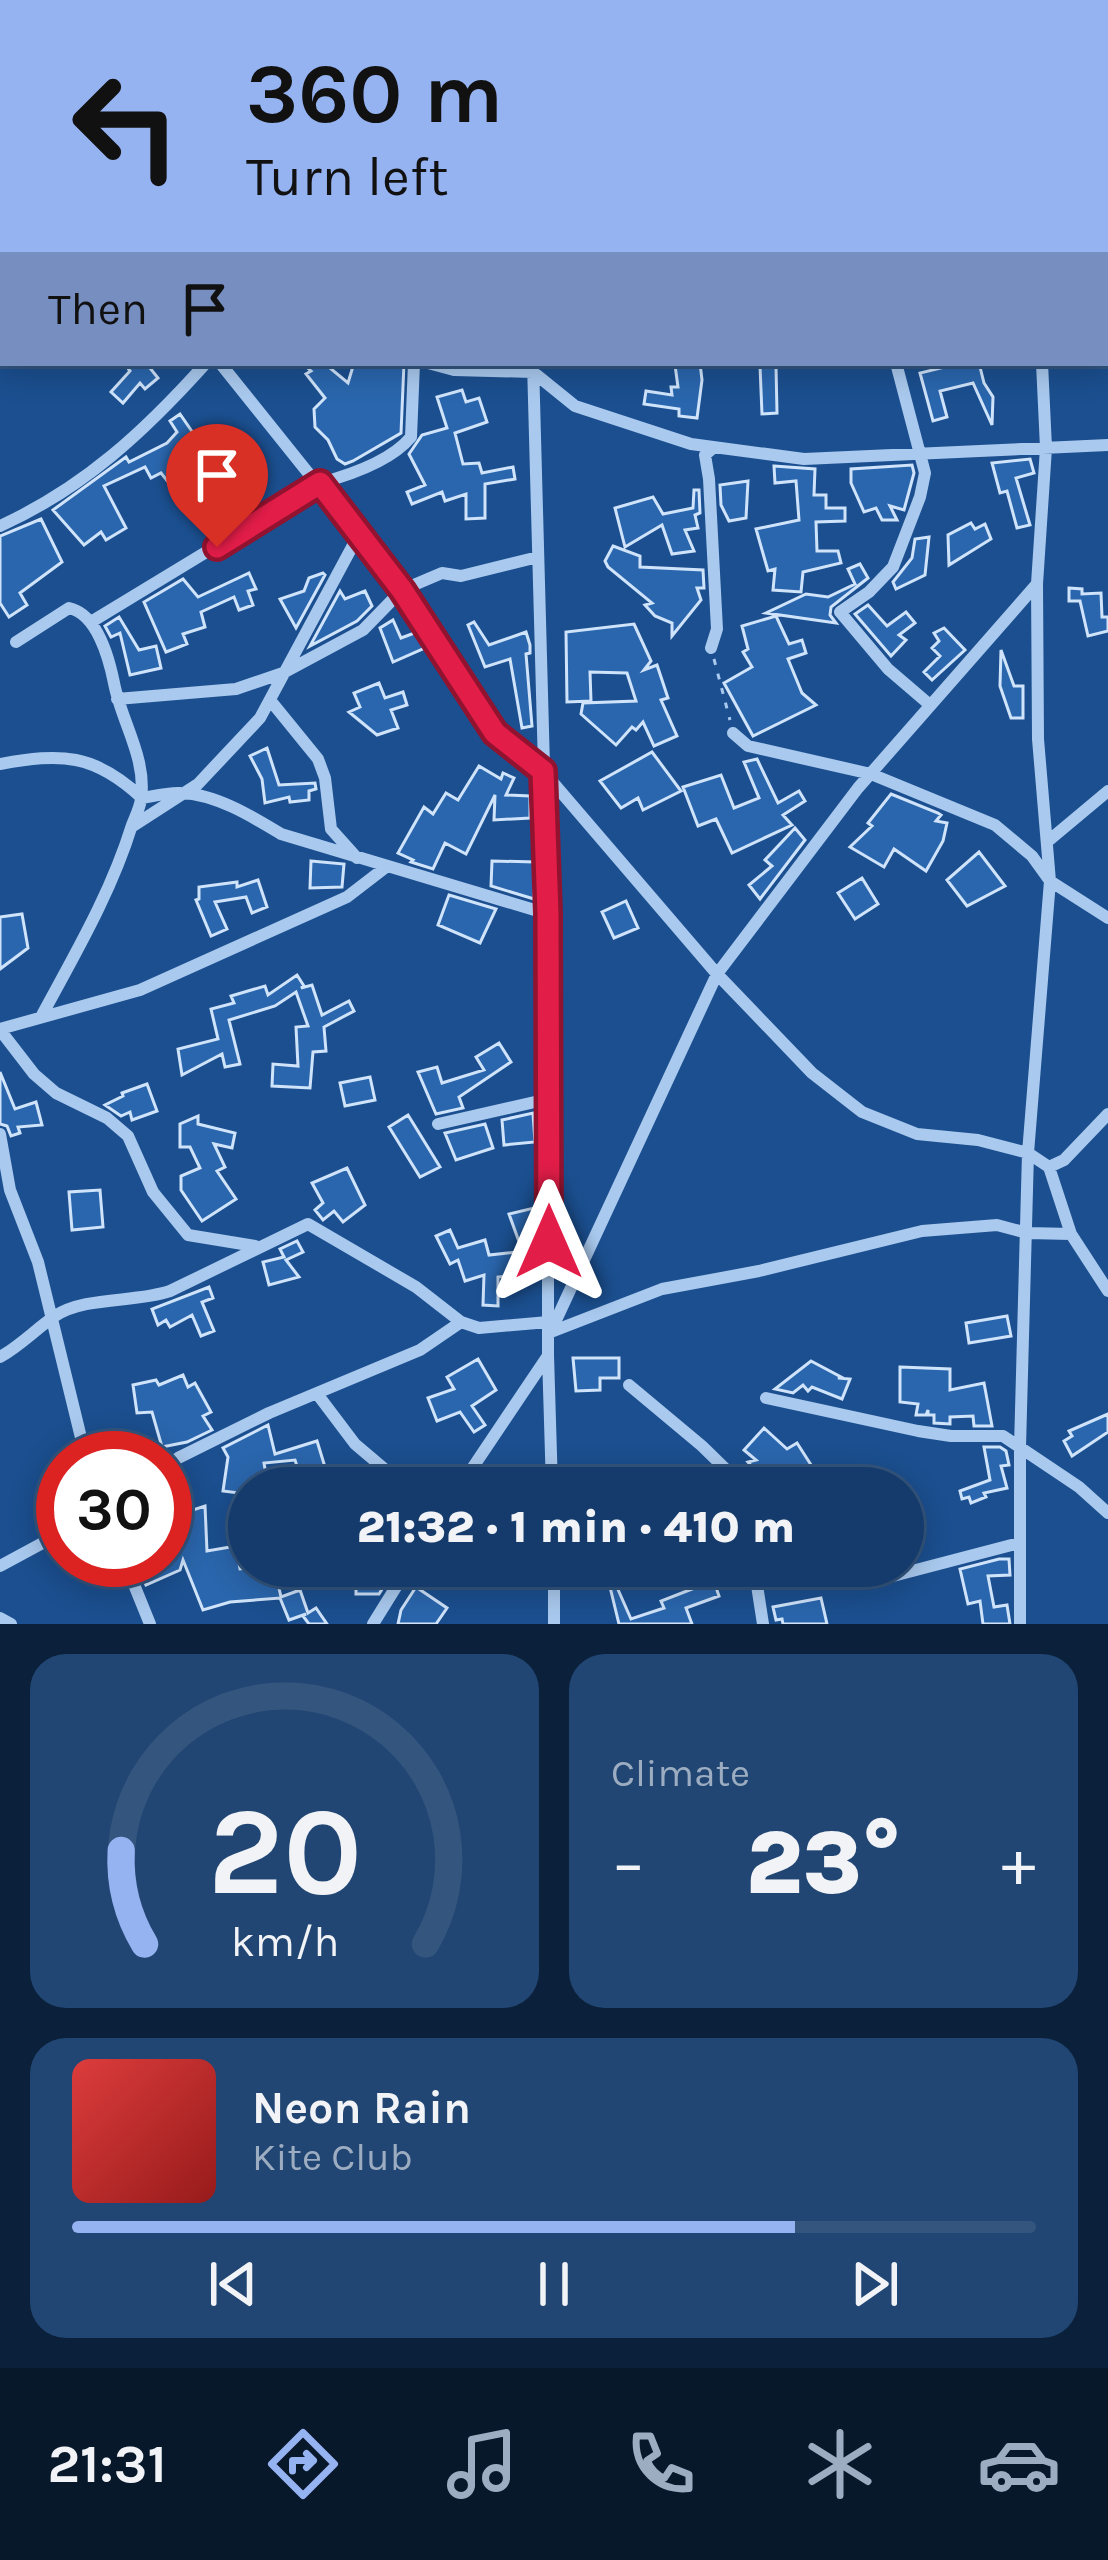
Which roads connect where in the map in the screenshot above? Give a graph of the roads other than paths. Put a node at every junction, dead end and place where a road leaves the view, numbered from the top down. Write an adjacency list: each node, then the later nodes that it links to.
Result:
1 (203, 366): 13 (street)
2 (222, 366): 12 (street)
3 (414, 366): 12 (street)
4 (439, 366): 7 (street)
5 (897, 366): 11 (street)
6 (1042, 366): 10 (street)
7 (532, 368): 9 (street); 15 (street)
8 (1108, 446): 10 (street)
9 (714, 447): 11 (street); 20 (street)
10 (1046, 448): 11 (street); 16 (street)
11 (921, 452): 24 (street)
12 (320, 483): 14 (street); 18 (street)
13 (0, 526)
14 (358, 534): 17 (street); 21 (street)
15 (538, 557): 17 (street); 27 (street)
16 (1037, 584): 24 (street); 33 (street)
17 (402, 590): 21 (street); 27 (street)
18 (91, 622): 19 (street); 22 (street)
19 (16, 642)
20 (711, 647)
21 (284, 674): 22 (street); 23 (street)
22 (116, 699): 31 (street)
23 (270, 700): 30 (street); 34 (street)
24 (930, 705): 28 (street)
25 (734, 733): 28 (street)
26 (0, 764): 31 (street)
27 (543, 771): 37 (street); 39 (street)
28 (872, 774): 36 (street); 39 (street)
29 (1108, 791): 33 (street)
30 (182, 793): 31 (street); 32 (street); 34 (street)
31 (142, 798): 32 (street)
32 (132, 826): 40 (street)
33 (1047, 842): 36 (street)
34 (357, 859): 35 (street)
35 (386, 867): 37 (street); 40 (street)
36 (1050, 881): 38 (street); 46 (street)
37 (548, 914): 42 (street)
38 (1108, 918)
39 (717, 974): 46 (street); 55 (street)
40 (41, 1017): 41 (street)
41 (0, 1029): 51 (street)
42 (548, 1100): 44 (street); 55 (street)
43 (1108, 1114): 47 (street)
44 (438, 1124)
45 (0, 1134): 48 (street)
46 (1028, 1153): 47 (street); 49 (street)
47 (1049, 1167): 50 (street)
48 (5, 1191): 53 (street)
49 (1027, 1233): 50 (street); 55 (street); 62 (street)
50 (1071, 1234): 52 (street)
51 (256, 1246): 53 (street); 54 (street)
52 (1108, 1291)
53 (52, 1317): 57 (street); 61 (street)
54 (461, 1322): 55 (street); 59 (street)
55 (549, 1327): 56 (street)
56 (548, 1355): 65 (street); 66 (street)
57 (0, 1357)
58 (629, 1385): 67 (street)
59 (318, 1395): 63 (street); 64 (street)
60 (766, 1398): 62 (street)
61 (79, 1431)
62 (1020, 1447): 68 (street); 69 (street)
63 (192, 1450)
64 (382, 1467)
65 (473, 1467)
66 (551, 1467)
67 (724, 1467)
68 (1108, 1513)
69 (1019, 1543): 72 (street); 83 (street)
70 (36, 1547): 71 (street)
71 (0, 1566)
72 (924, 1568)
73 (135, 1587): 79 (street)
74 (396, 1587): 80 (street)
75 (554, 1587): 81 (street)
76 (757, 1587): 82 (street)
77 (0, 1618): 78 (street)
78 (11, 1624)
79 (150, 1624)
80 (373, 1624)
81 (554, 1624)
82 (763, 1624)
83 (1019, 1624)

